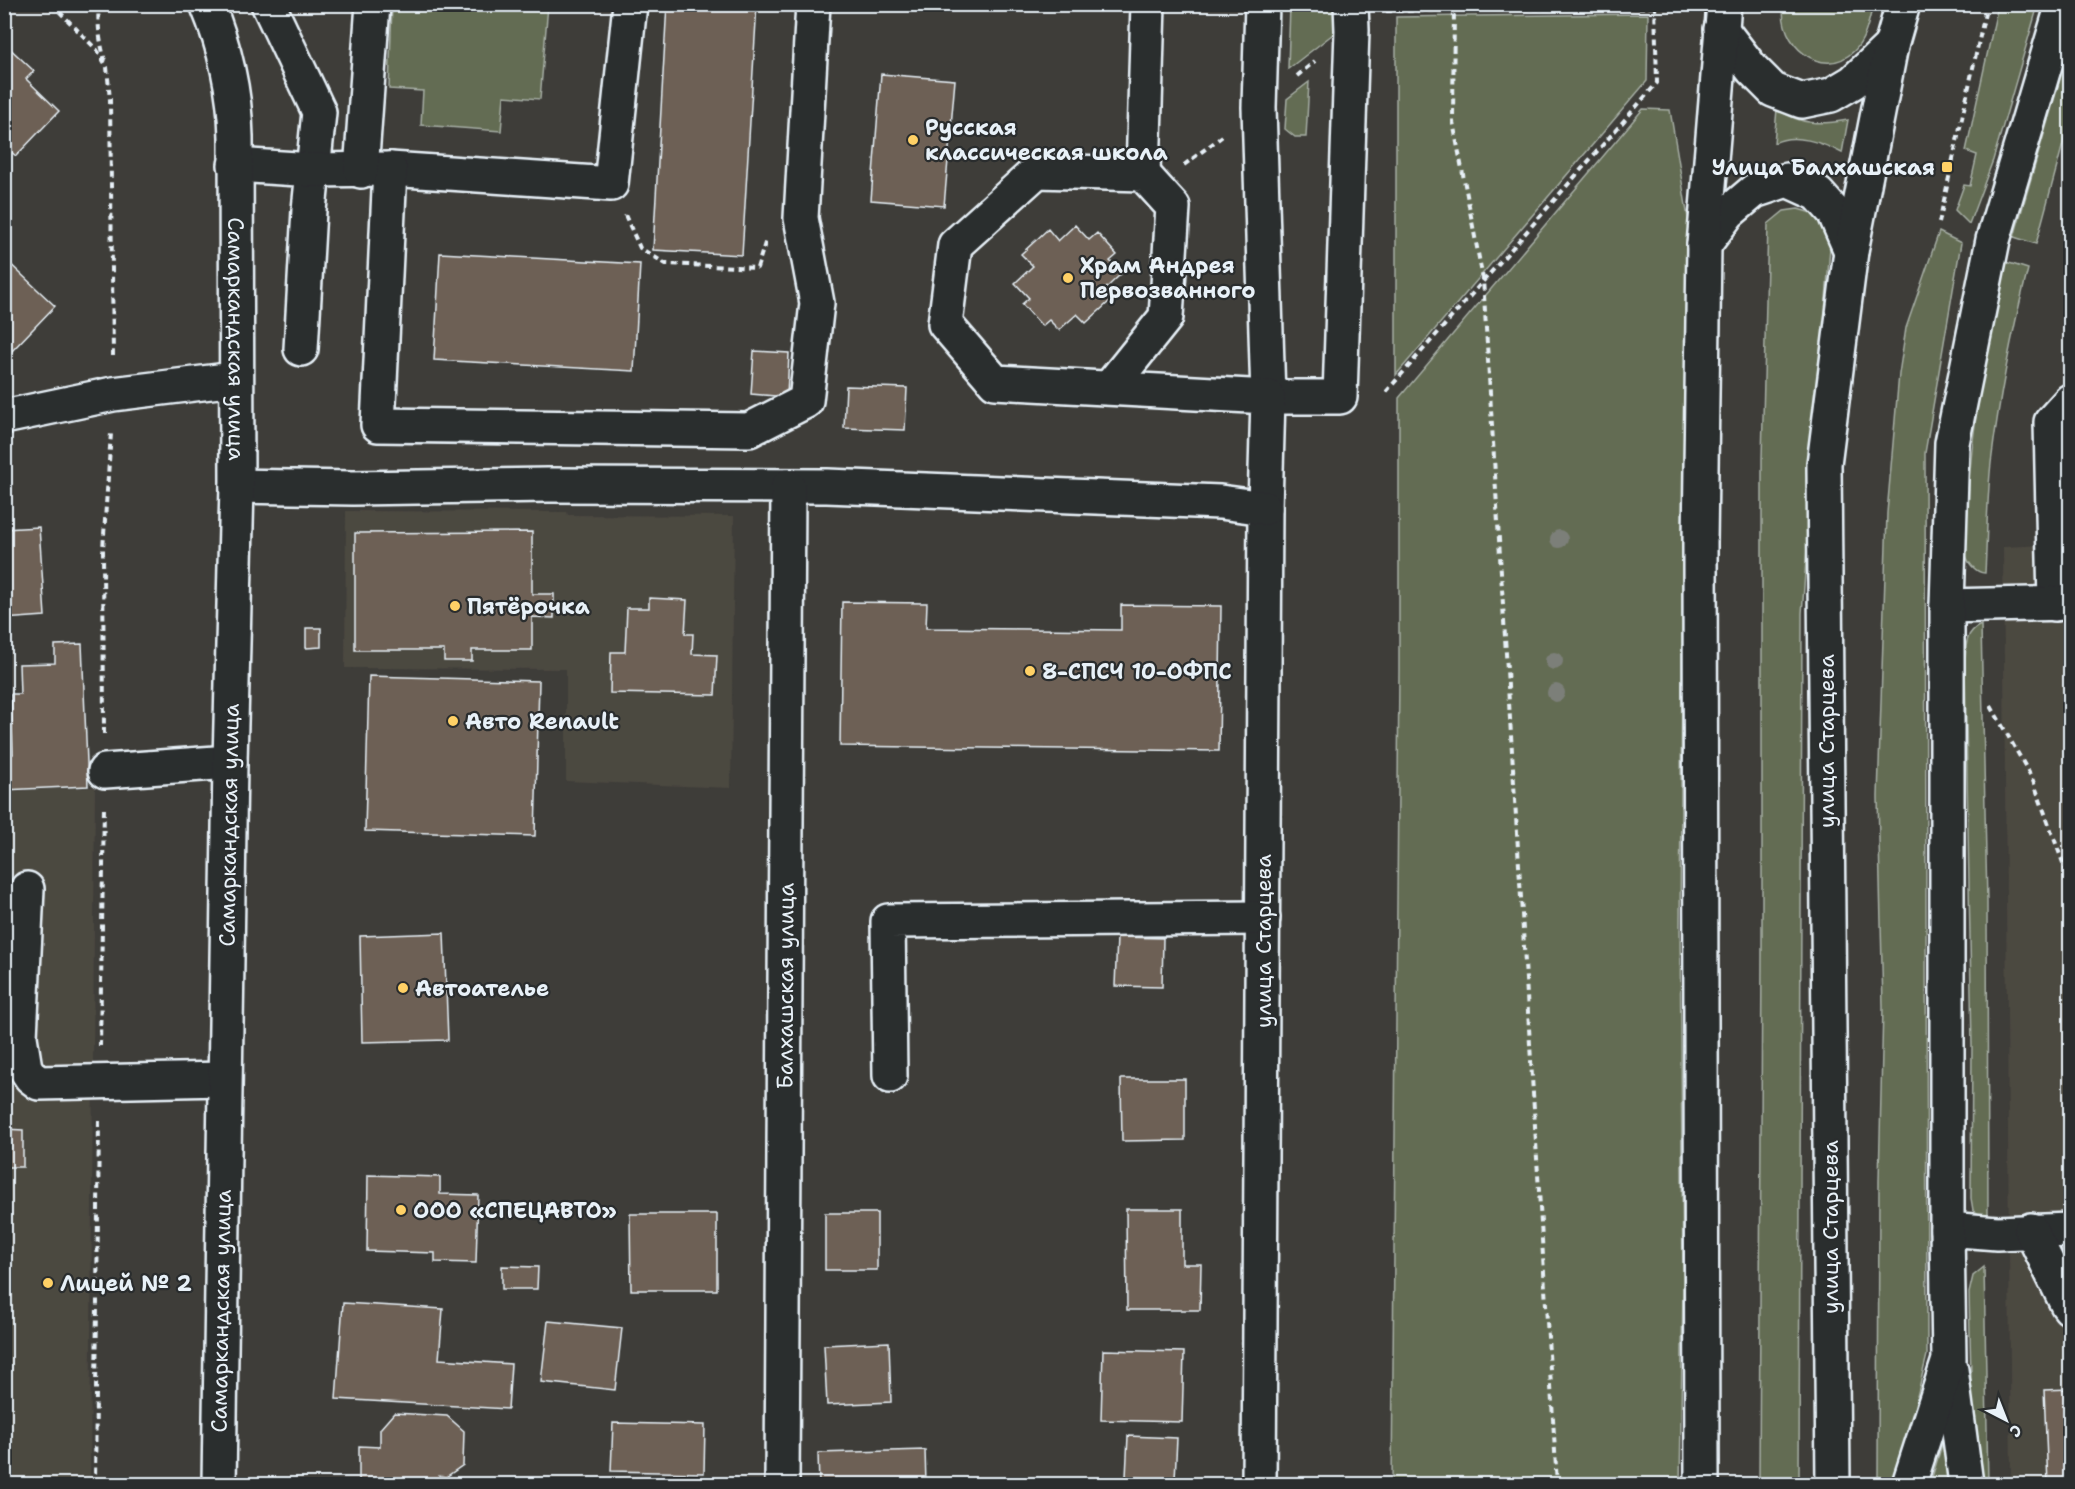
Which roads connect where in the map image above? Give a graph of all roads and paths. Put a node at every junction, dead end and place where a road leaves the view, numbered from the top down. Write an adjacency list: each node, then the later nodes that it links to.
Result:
1 (99, 4): 17 (path)
2 (207, 4): 18 (main road, Самаркандская улица)
3 (268, 4): 19 (main road)
4 (373, 4): 20 (main road)
5 (630, 4): 22 (main road)
6 (813, 4): 20 (main road)
7 (1148, 4): 21 (main road)
8 (1262, 4): 32 (main road, улица Старцева)
9 (1351, 4): 32 (main road)
10 (1454, 4): 27 (path)
11 (1655, 4): 27 (path)
12 (1903, 4): 16 (main road, улица Старцева)
13 (1987, 4): 23 (path)
14 (2063, 4): 40 (main road)
15 (1722, 17): 16 (main road); 25 (main road)
16 (1891, 46): 26 (main road, улица Старцева)
17 (107, 67)
18 (236, 165): 19 (main road); 29 (main road, Самаркандская улица)
19 (313, 170): 20 (main road); 28 (main road)
20 (376, 170): 22 (main road)
21 (1143, 174): 30 (main road); 30 (main road)
22 (611, 184): 24 (path)
23 (1939, 224)
24 (766, 239)
25 (1704, 244): 26 (main road); 58 (main road)
26 (1851, 251): 59 (main road, улица Старцева)
27 (1483, 279): 31 (path); 57 (path)
28 (301, 349)
29 (235, 379): 34 (main road); 35 (main road, Самаркандская улица)
30 (1109, 388): 32 (main road)
31 (1386, 392)
32 (1268, 397): 37 (main road, улица Старцева)
33 (2070, 401): 38 (main road)
34 (4, 417)
35 (237, 486): 36 (main road); 42 (main road, Самаркандская улица)
36 (788, 486): 37 (main road); 55 (main road, Балхашская улица)
37 (1265, 508): 46 (main road, улица Старцева)
38 (2062, 522): 39 (main road)
39 (2063, 604): 40 (main road)
40 (1947, 606): 49 (main road)
41 (1991, 706): 44 (path)
42 (230, 762): 43 (main road); 48 (main road, Самаркандская улица)
43 (105, 771)
44 (2070, 882)
45 (27, 889): 48 (main road)
46 (1263, 918): 47 (main road); 56 (main road, улица Старцева)
47 (890, 1076)
48 (224, 1079): 54 (main road, Самаркандская улица)
49 (1947, 1228): 50 (main road); 53 (main road)
50 (2031, 1230): 51 (main road); 52 (main road)
51 (2070, 1230)
52 (2070, 1308)
53 (1949, 1360): 60 (main road); 61 (main road)
54 (219, 1485)
55 (782, 1485)
56 (1259, 1485)
57 (1557, 1485)
58 (1702, 1485)
59 (1833, 1485)
60 (1909, 1485)
61 (1966, 1485)

